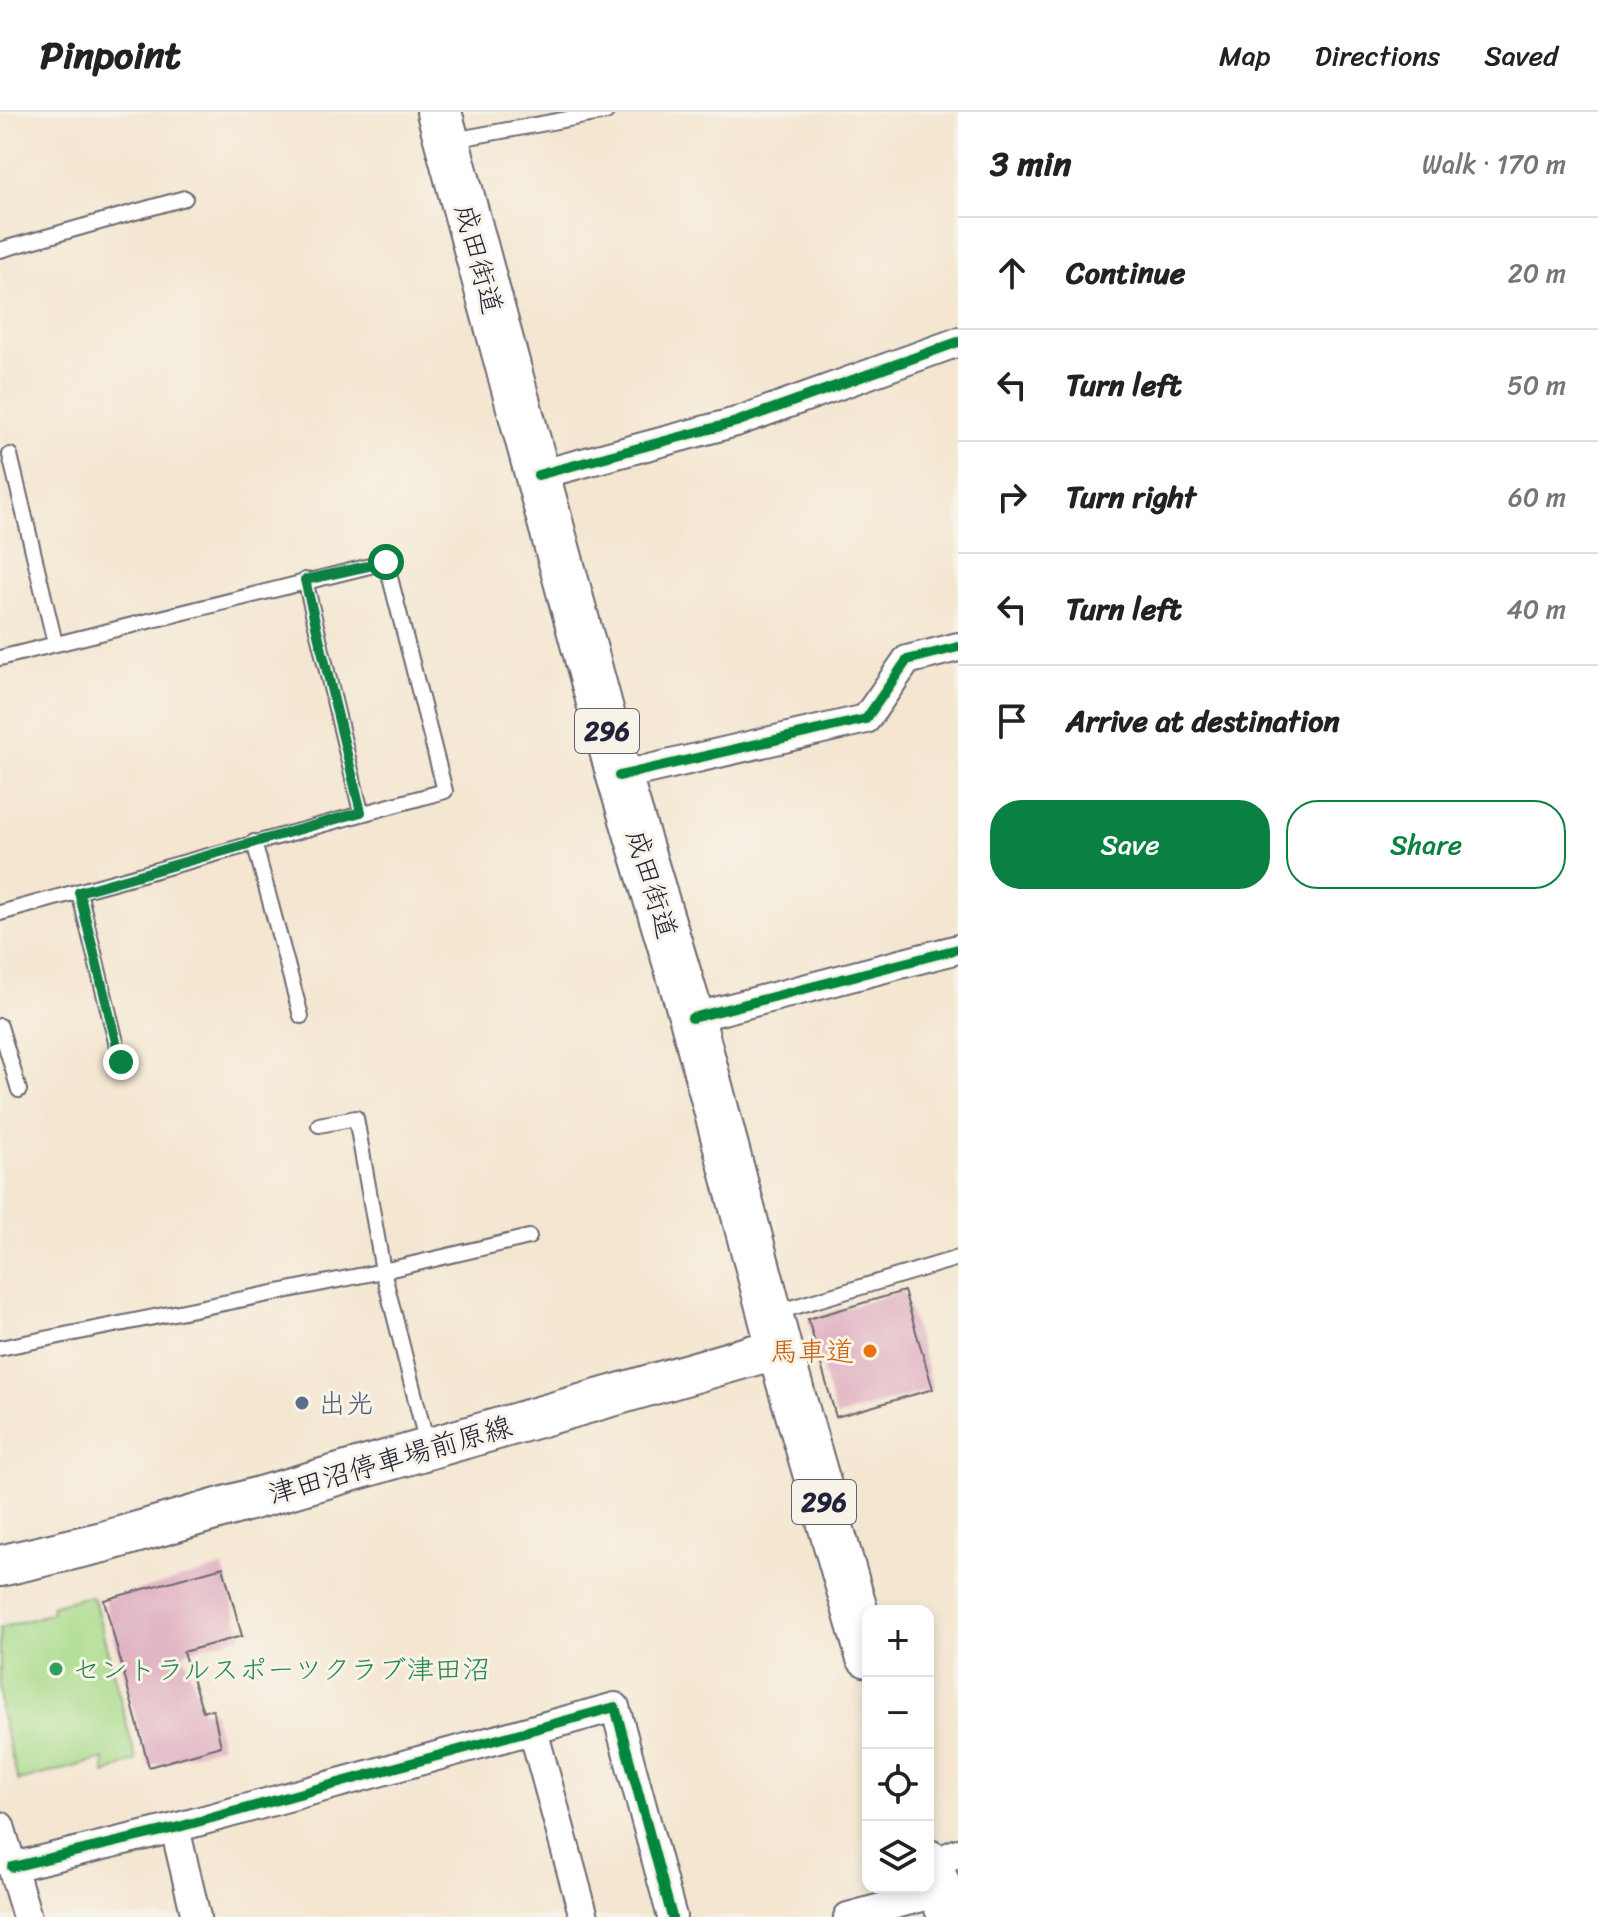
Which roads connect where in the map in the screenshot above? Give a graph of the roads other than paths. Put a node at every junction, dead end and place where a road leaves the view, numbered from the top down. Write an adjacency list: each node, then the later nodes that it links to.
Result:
1 (606, 112): 2 (lane)
2 (443, 127): 7 (highway, 成田街道 / 296)
3 (185, 198): 4 (lane)
4 (0, 250)
5 (958, 342): 7 (street)
6 (10, 455): 9 (lane)
7 (538, 475): 12 (highway, 成田街道 / 296)
8 (305, 580): 9 (lane); 13 (lane); 13 (lane)
9 (55, 643): 11 (lane)
10 (958, 647): 12 (street)
11 (0, 658)
12 (619, 776): 19 (highway, 成田街道 / 296)
13 (361, 812): 14 (lane)
14 (254, 842): 15 (lane); 18 (lane)
15 (79, 892): 16 (lane); 21 (lane)
16 (0, 913)
17 (958, 949): 19 (street)
18 (301, 1016)
19 (692, 1018): 27 (highway, 成田街道 / 296)
20 (0, 1026): 22 (lane)
21 (121, 1062)
22 (19, 1090)
23 (319, 1125): 26 (lane)
24 (529, 1237): 26 (lane)
25 (958, 1258): 27 (lane)
26 (383, 1271): 28 (lane); 29 (lane)
27 (775, 1331): 29 (main road, 津田沼停車場前原線); 31 (highway, 成田街道 / 296)
28 (0, 1348)
29 (428, 1449): 30 (main road, 津田沼停車場前原線)
30 (0, 1566)
31 (862, 1634)
32 (533, 1730): 34 (street); 39 (street); 40 (street)
33 (0, 1826): 35 (street)
34 (175, 1828): 35 (street); 38 (street)
35 (12, 1867): 37 (street)
36 (941, 1878): 41 (street)
37 (27, 1917)
38 (196, 1917)
39 (584, 1917)
40 (672, 1917)
41 (848, 1917)

